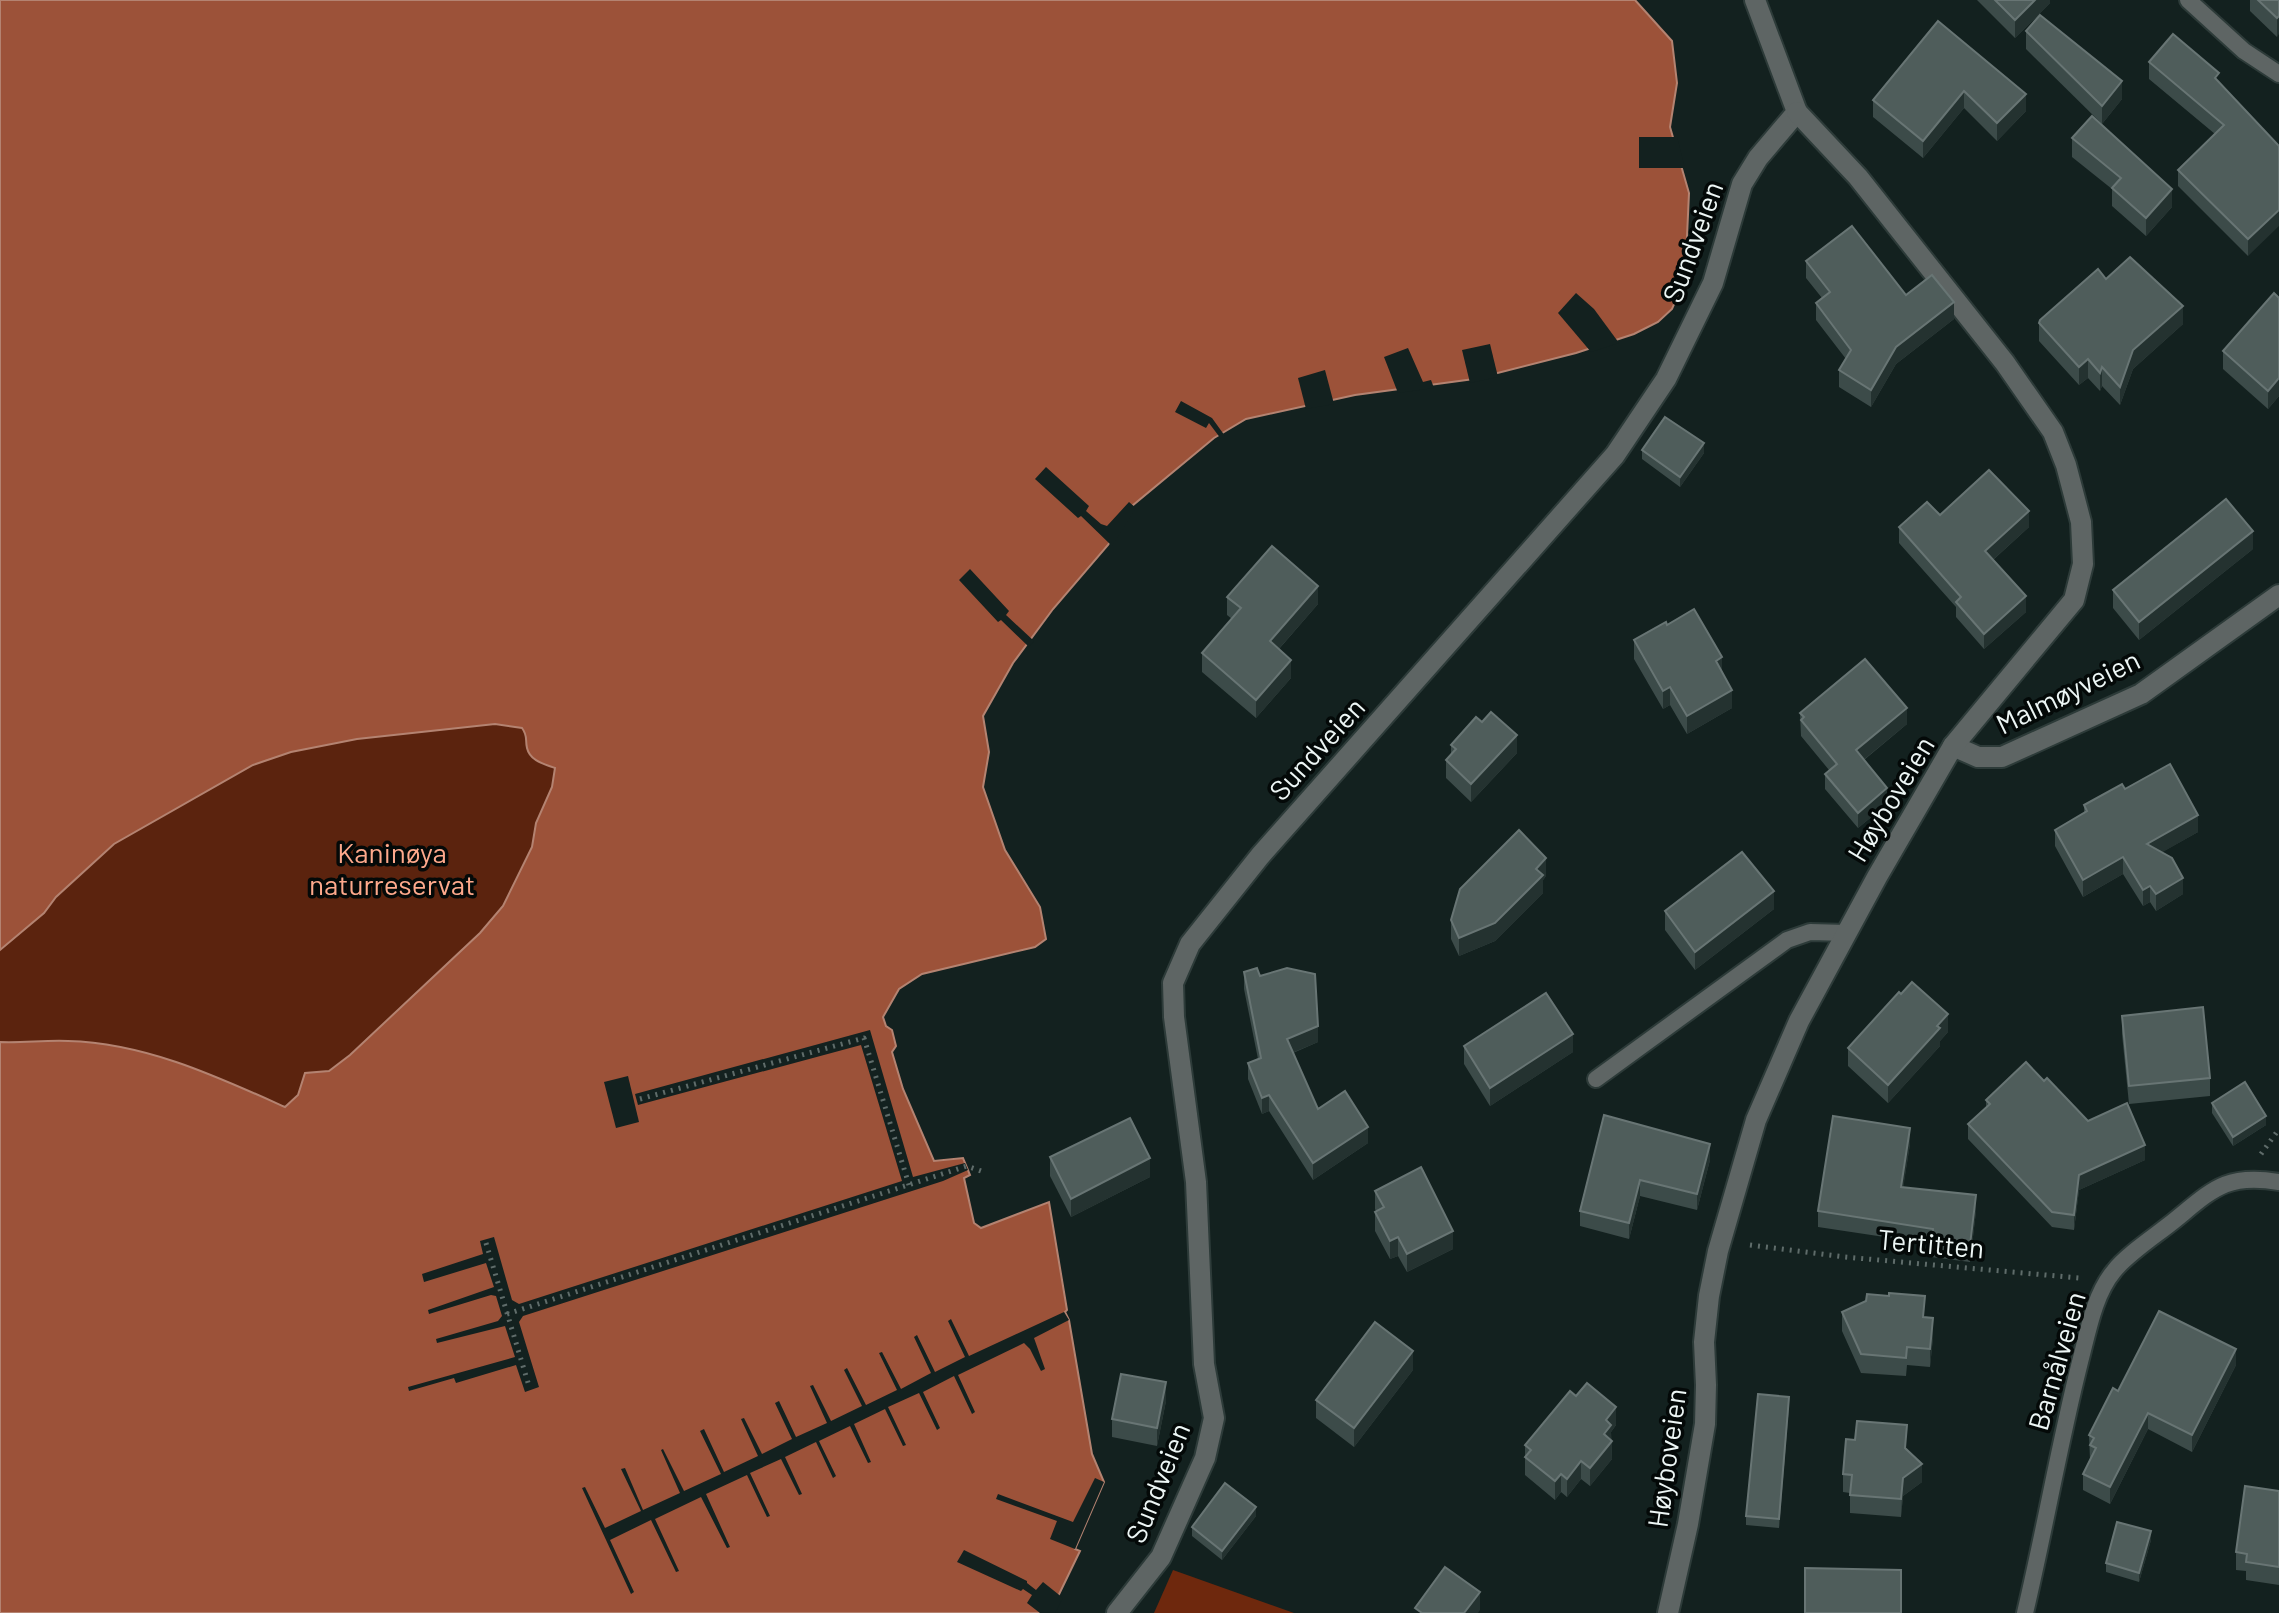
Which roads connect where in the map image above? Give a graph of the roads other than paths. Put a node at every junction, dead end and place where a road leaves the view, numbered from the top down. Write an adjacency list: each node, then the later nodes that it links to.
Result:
1 (1755, 0): 4 (street)
2 (2188, 0): 3 (lane)
3 (2279, 74)
4 (1797, 112): 6 (street, Høyboveien); 10 (street, Sundveien)
5 (2279, 595): 6 (street, Malmøyveien)
6 (1953, 746): 7 (street, Høyboveien)
7 (1847, 933): 8 (lane); 11 (street, Høyboveien)
8 (1596, 1079)
9 (2279, 1182): 12 (lane, Barnålveien)
10 (1117, 1613)
11 (1668, 1613)
12 (2025, 1613)

